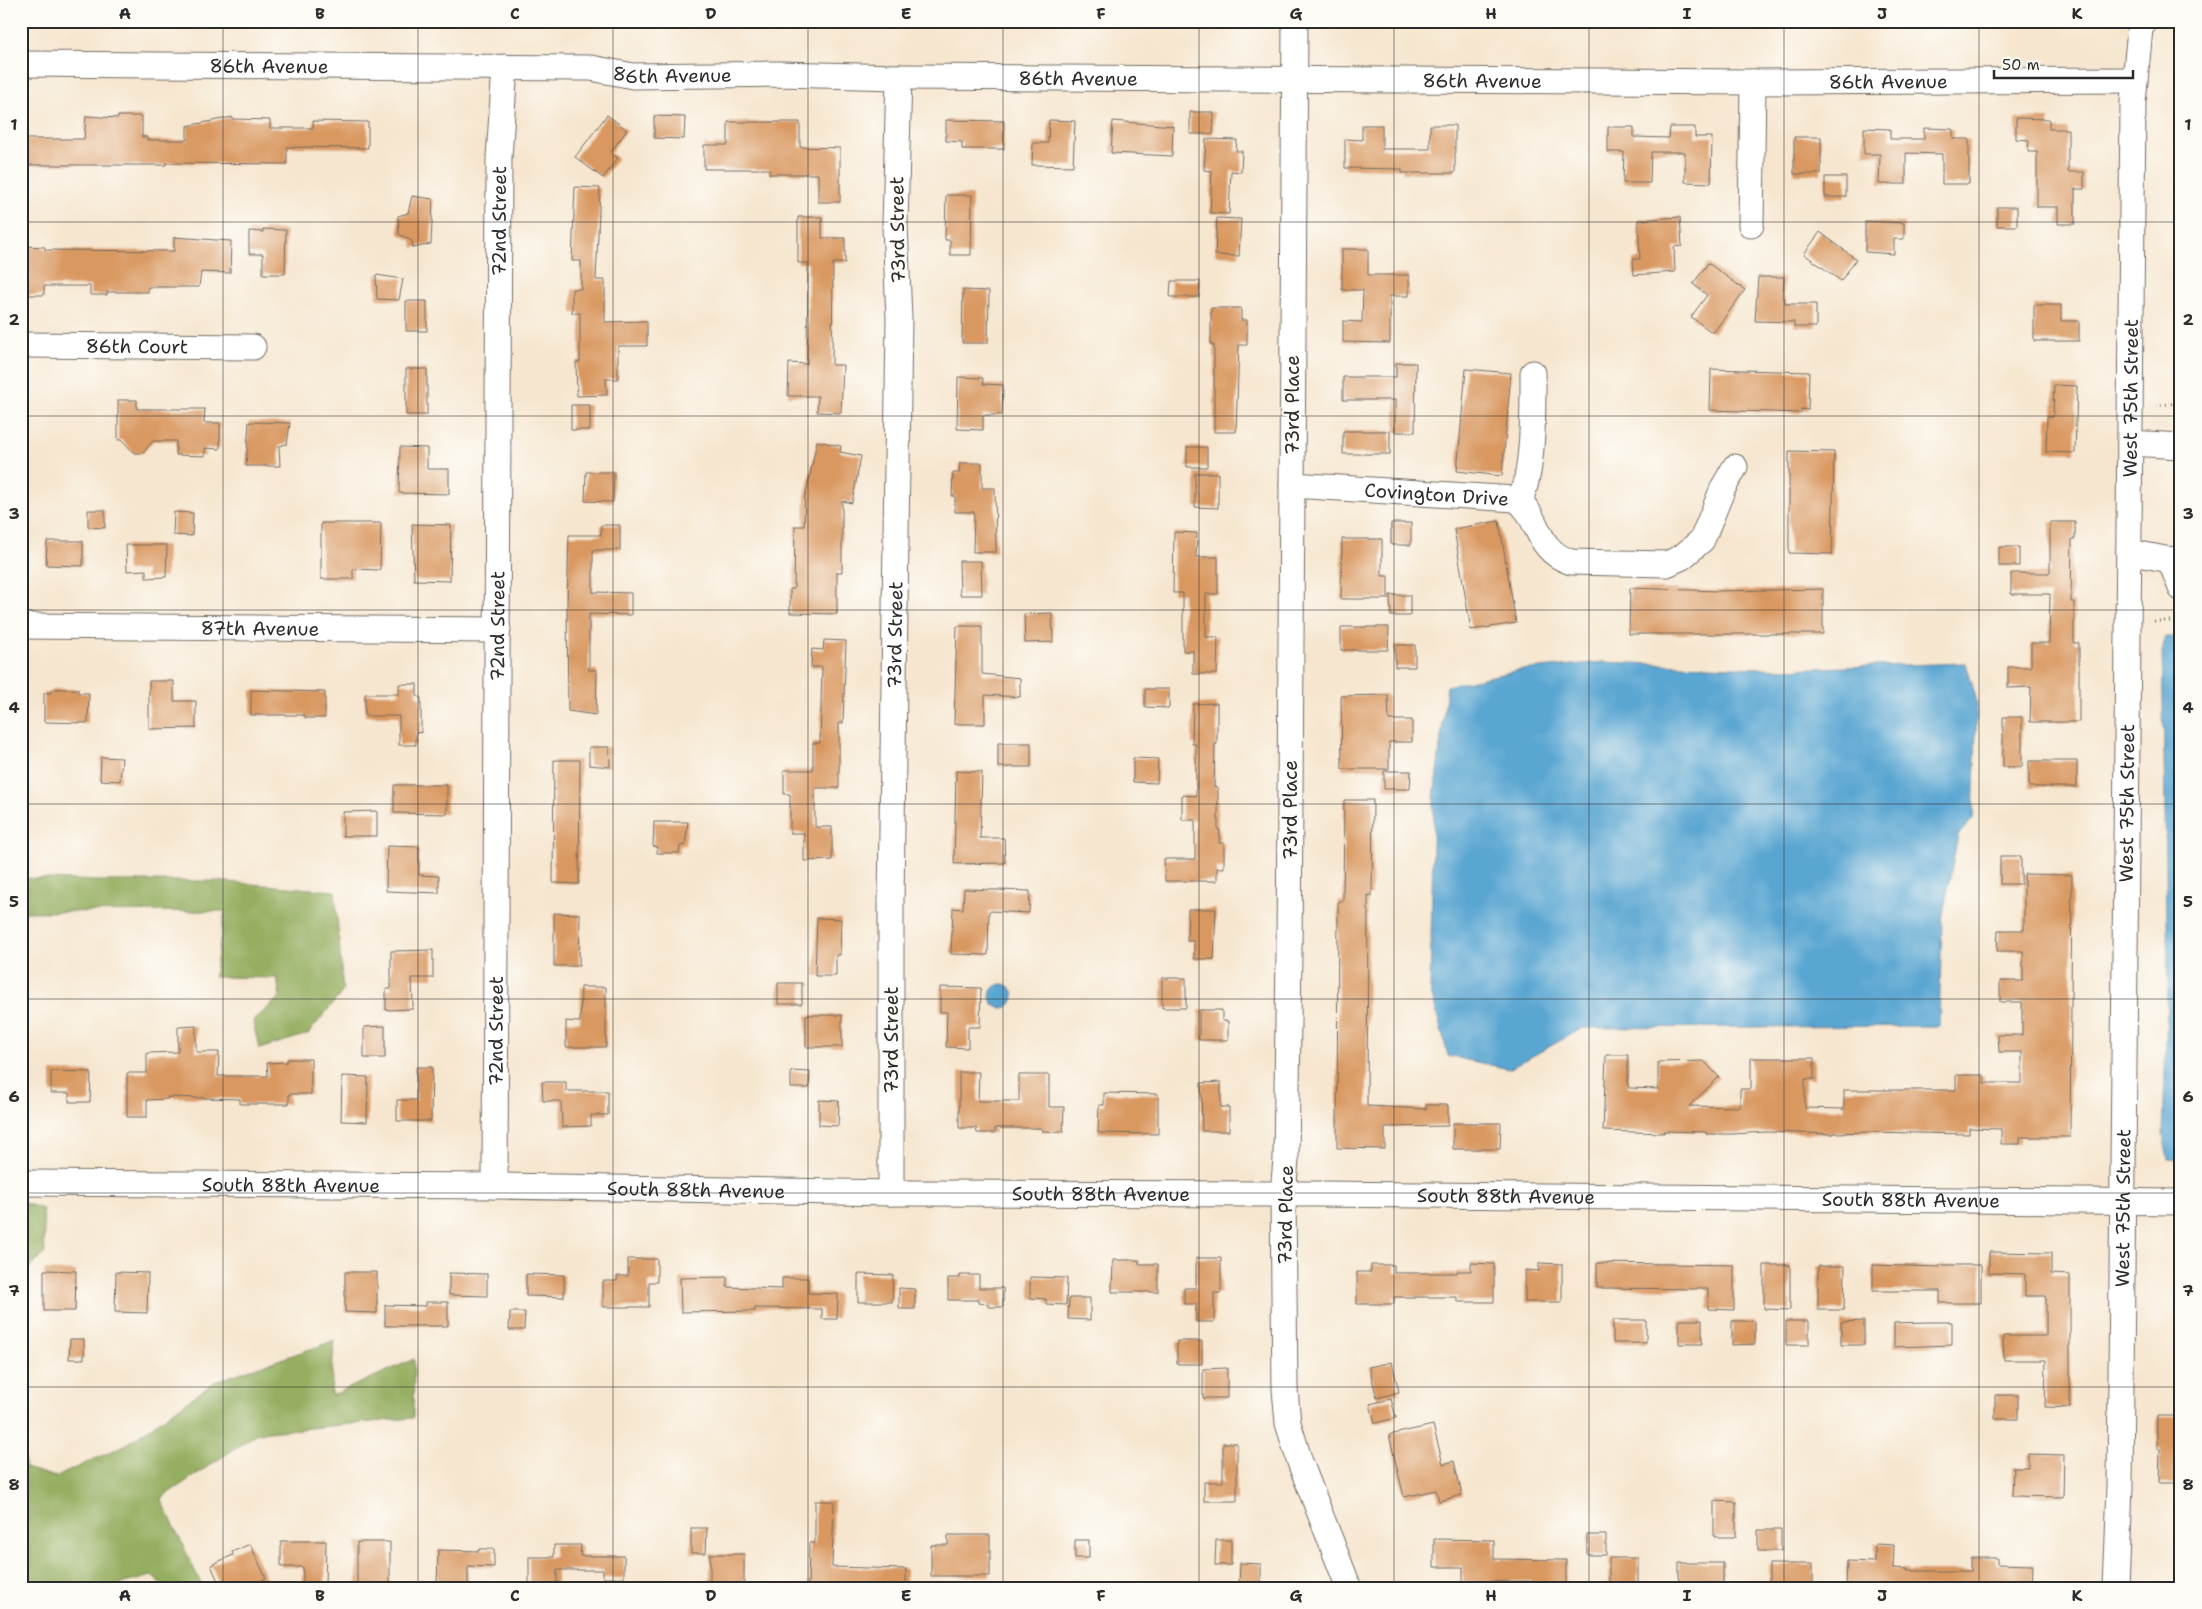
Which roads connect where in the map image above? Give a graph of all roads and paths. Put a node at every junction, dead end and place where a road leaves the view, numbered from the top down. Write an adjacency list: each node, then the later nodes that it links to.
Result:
1 (1294, 21): 6 (street, 73rd Place)
2 (2145, 21): 7 (street, West 75th Street)
3 (21, 64): 4 (street, 86th Avenue)
4 (505, 67): 5 (street, 86th Avenue); 26 (street, 72nd Street)
5 (899, 78): 6 (street, 86th Avenue); 29 (street, 73rd Street)
6 (1294, 80): 8 (street, 86th Avenue); 18 (street, 73rd Place)
7 (2135, 80): 8 (street, 86th Avenue); 15 (street, West 75th Street)
8 (1753, 82): 9 (street)
9 (1751, 225)
10 (21, 345): 11 (street, 86th Court)
11 (252, 347)
12 (1533, 373): 19 (street)
13 (2181, 402): 14 (path)
14 (2156, 406)
15 (2130, 443): 16 (street); 20 (street, West 75th Street)
16 (2181, 446)
17 (1735, 467): 19 (street, Covington Drive)
18 (1292, 485): 19 (street, Covington Drive); 30 (street, 73rd Place)
19 (1519, 501)
20 (2130, 552): 21 (street); 32 (street, West 75th Street)
21 (2176, 559): 22 (street)
22 (2181, 588)
23 (2154, 621): 24 (path)
24 (2181, 621)
25 (21, 626): 26 (street, 87th Avenue)
26 (498, 630): 28 (street, 72nd Street)
27 (21, 1183): 28 (street, South 88th Avenue)
28 (495, 1186): 29 (street, South 88th Avenue)
29 (891, 1193): 30 (street, South 88th Avenue)
30 (1282, 1194): 32 (street, South 88th Avenue); 33 (street, 73rd Place)
31 (2181, 1202): 32 (street, South 88th Avenue)
32 (2124, 1203): 34 (street, West 75th Street)
33 (1349, 1588)
34 (2116, 1588)

